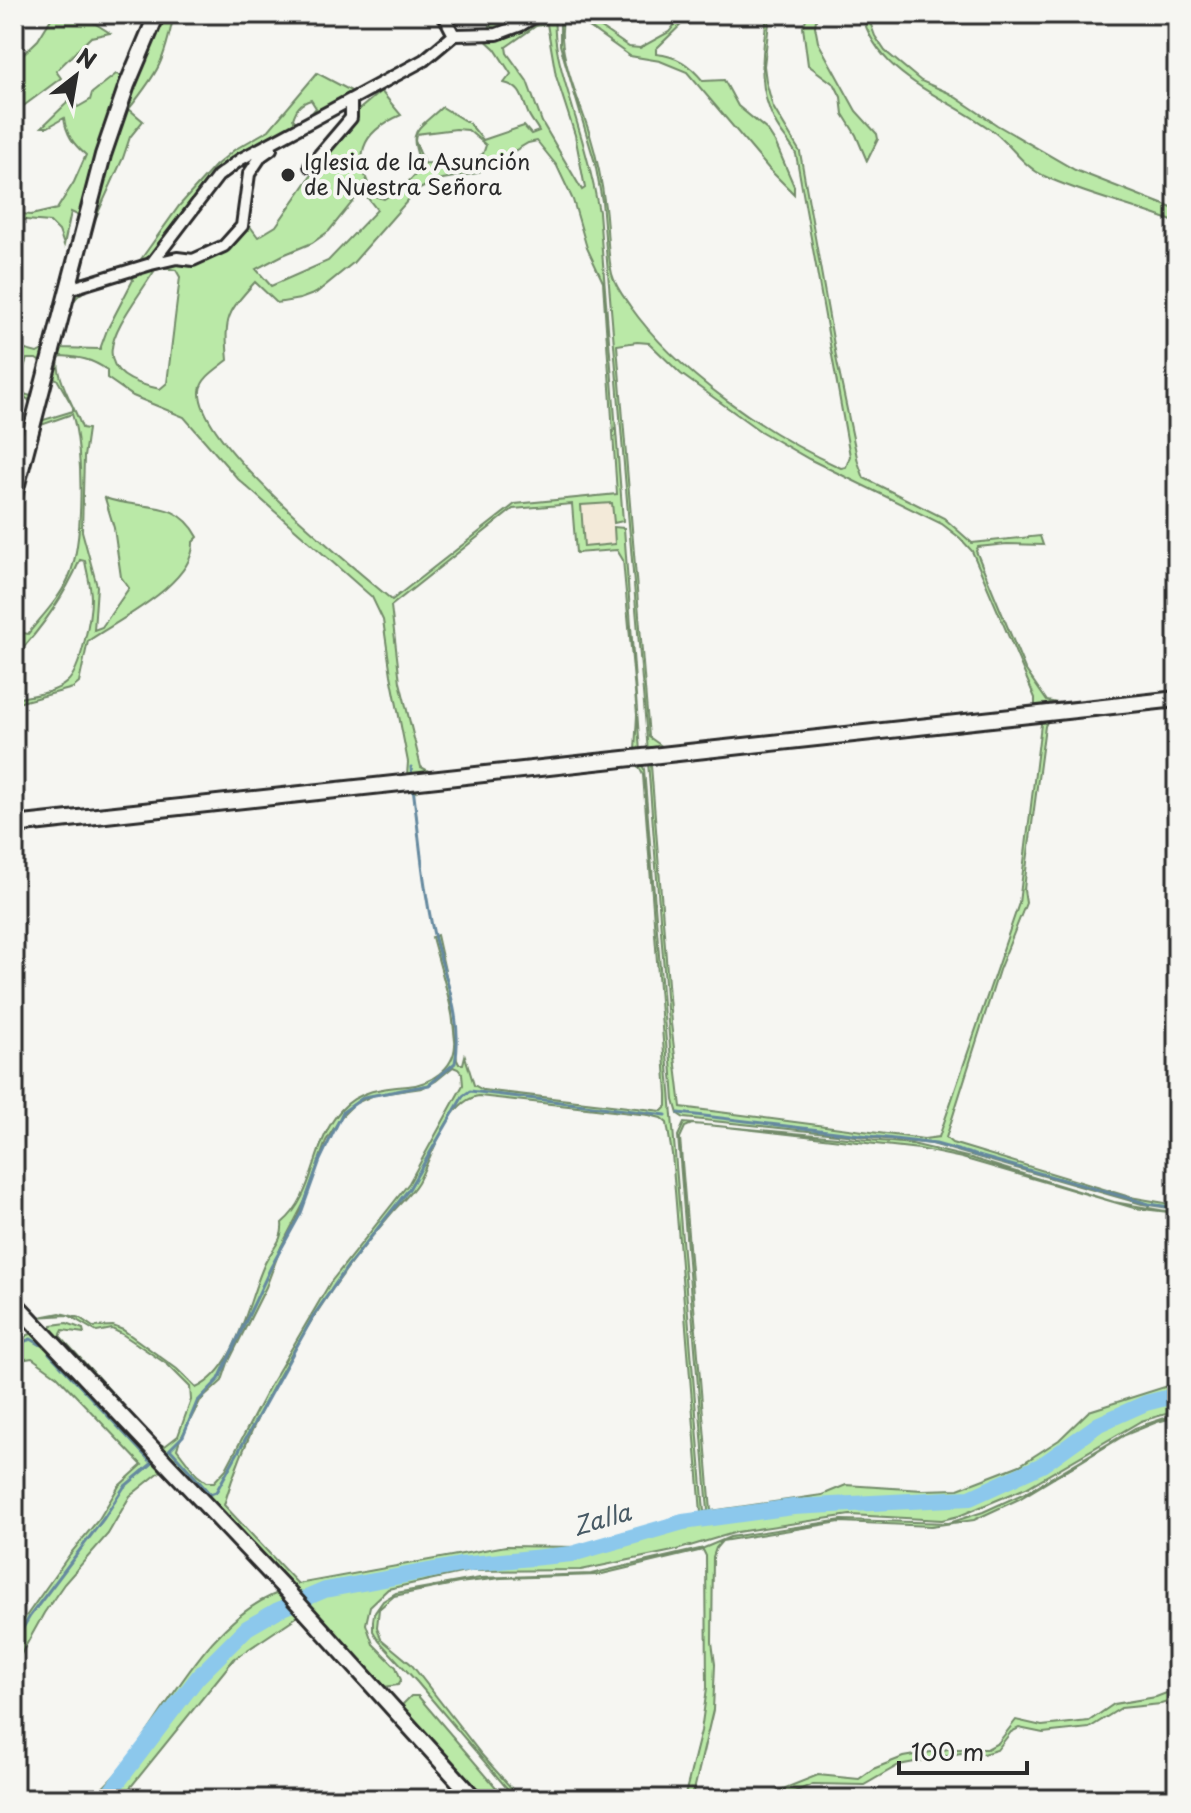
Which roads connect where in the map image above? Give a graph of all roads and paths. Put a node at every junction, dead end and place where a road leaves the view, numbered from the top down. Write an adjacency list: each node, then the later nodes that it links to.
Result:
1 (157, 14): 9 (street)
2 (443, 14): 4 (street)
3 (539, 14): 4 (street)
4 (454, 35): 5 (street)
5 (351, 101): 6 (street); 7 (street)
6 (334, 110): 8 (street); 8 (street)
7 (310, 166)
8 (151, 264): 9 (street)
9 (69, 289): 10 (street)
10 (14, 496)
11 (1177, 699): 12 (street)
12 (14, 825)
13 (14, 1302): 14 (street)
14 (475, 1799)

